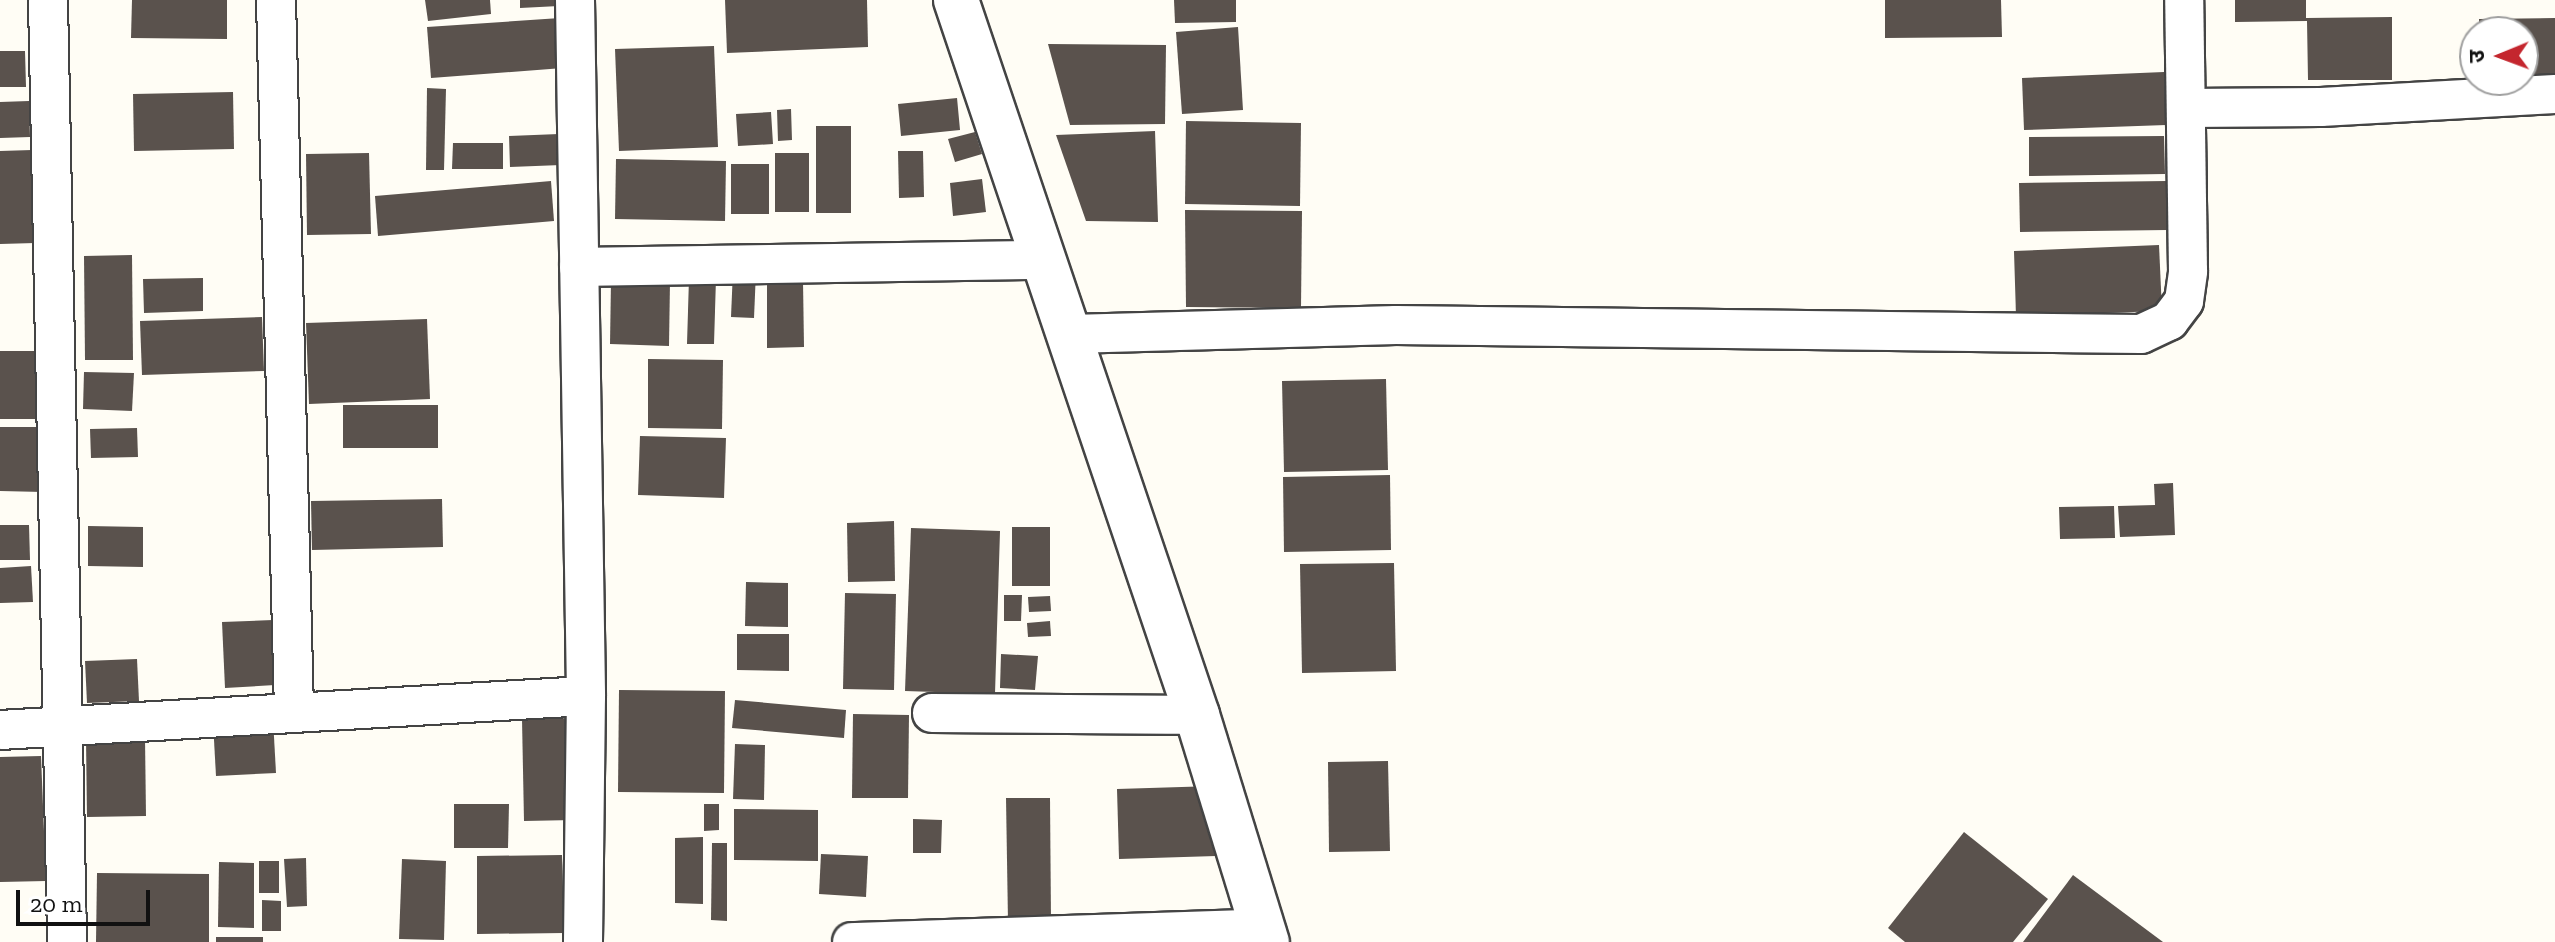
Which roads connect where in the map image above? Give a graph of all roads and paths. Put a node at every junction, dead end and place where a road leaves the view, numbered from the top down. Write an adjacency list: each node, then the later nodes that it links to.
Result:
1 (48, 0): 15 (street)
2 (276, 0): 12 (street)
3 (575, 0): 9 (street)
4 (956, 0): 8 (street)
5 (2184, 0): 7 (street)
6 (2555, 94): 7 (street)
7 (2186, 108): 10 (street)
8 (1042, 260): 9 (street); 10 (street)
9 (579, 267): 11 (street)
10 (1071, 334): 14 (street)
11 (586, 696): 12 (street); 20 (street)
12 (294, 713): 15 (street)
13 (932, 713): 14 (street)
14 (1197, 715): 17 (street)
15 (62, 728): 16 (street); 19 (street)
16 (0, 730)
17 (1265, 935): 18 (street)
18 (892, 941): 21 (street)
19 (67, 942)
20 (583, 942)
21 (852, 942)

